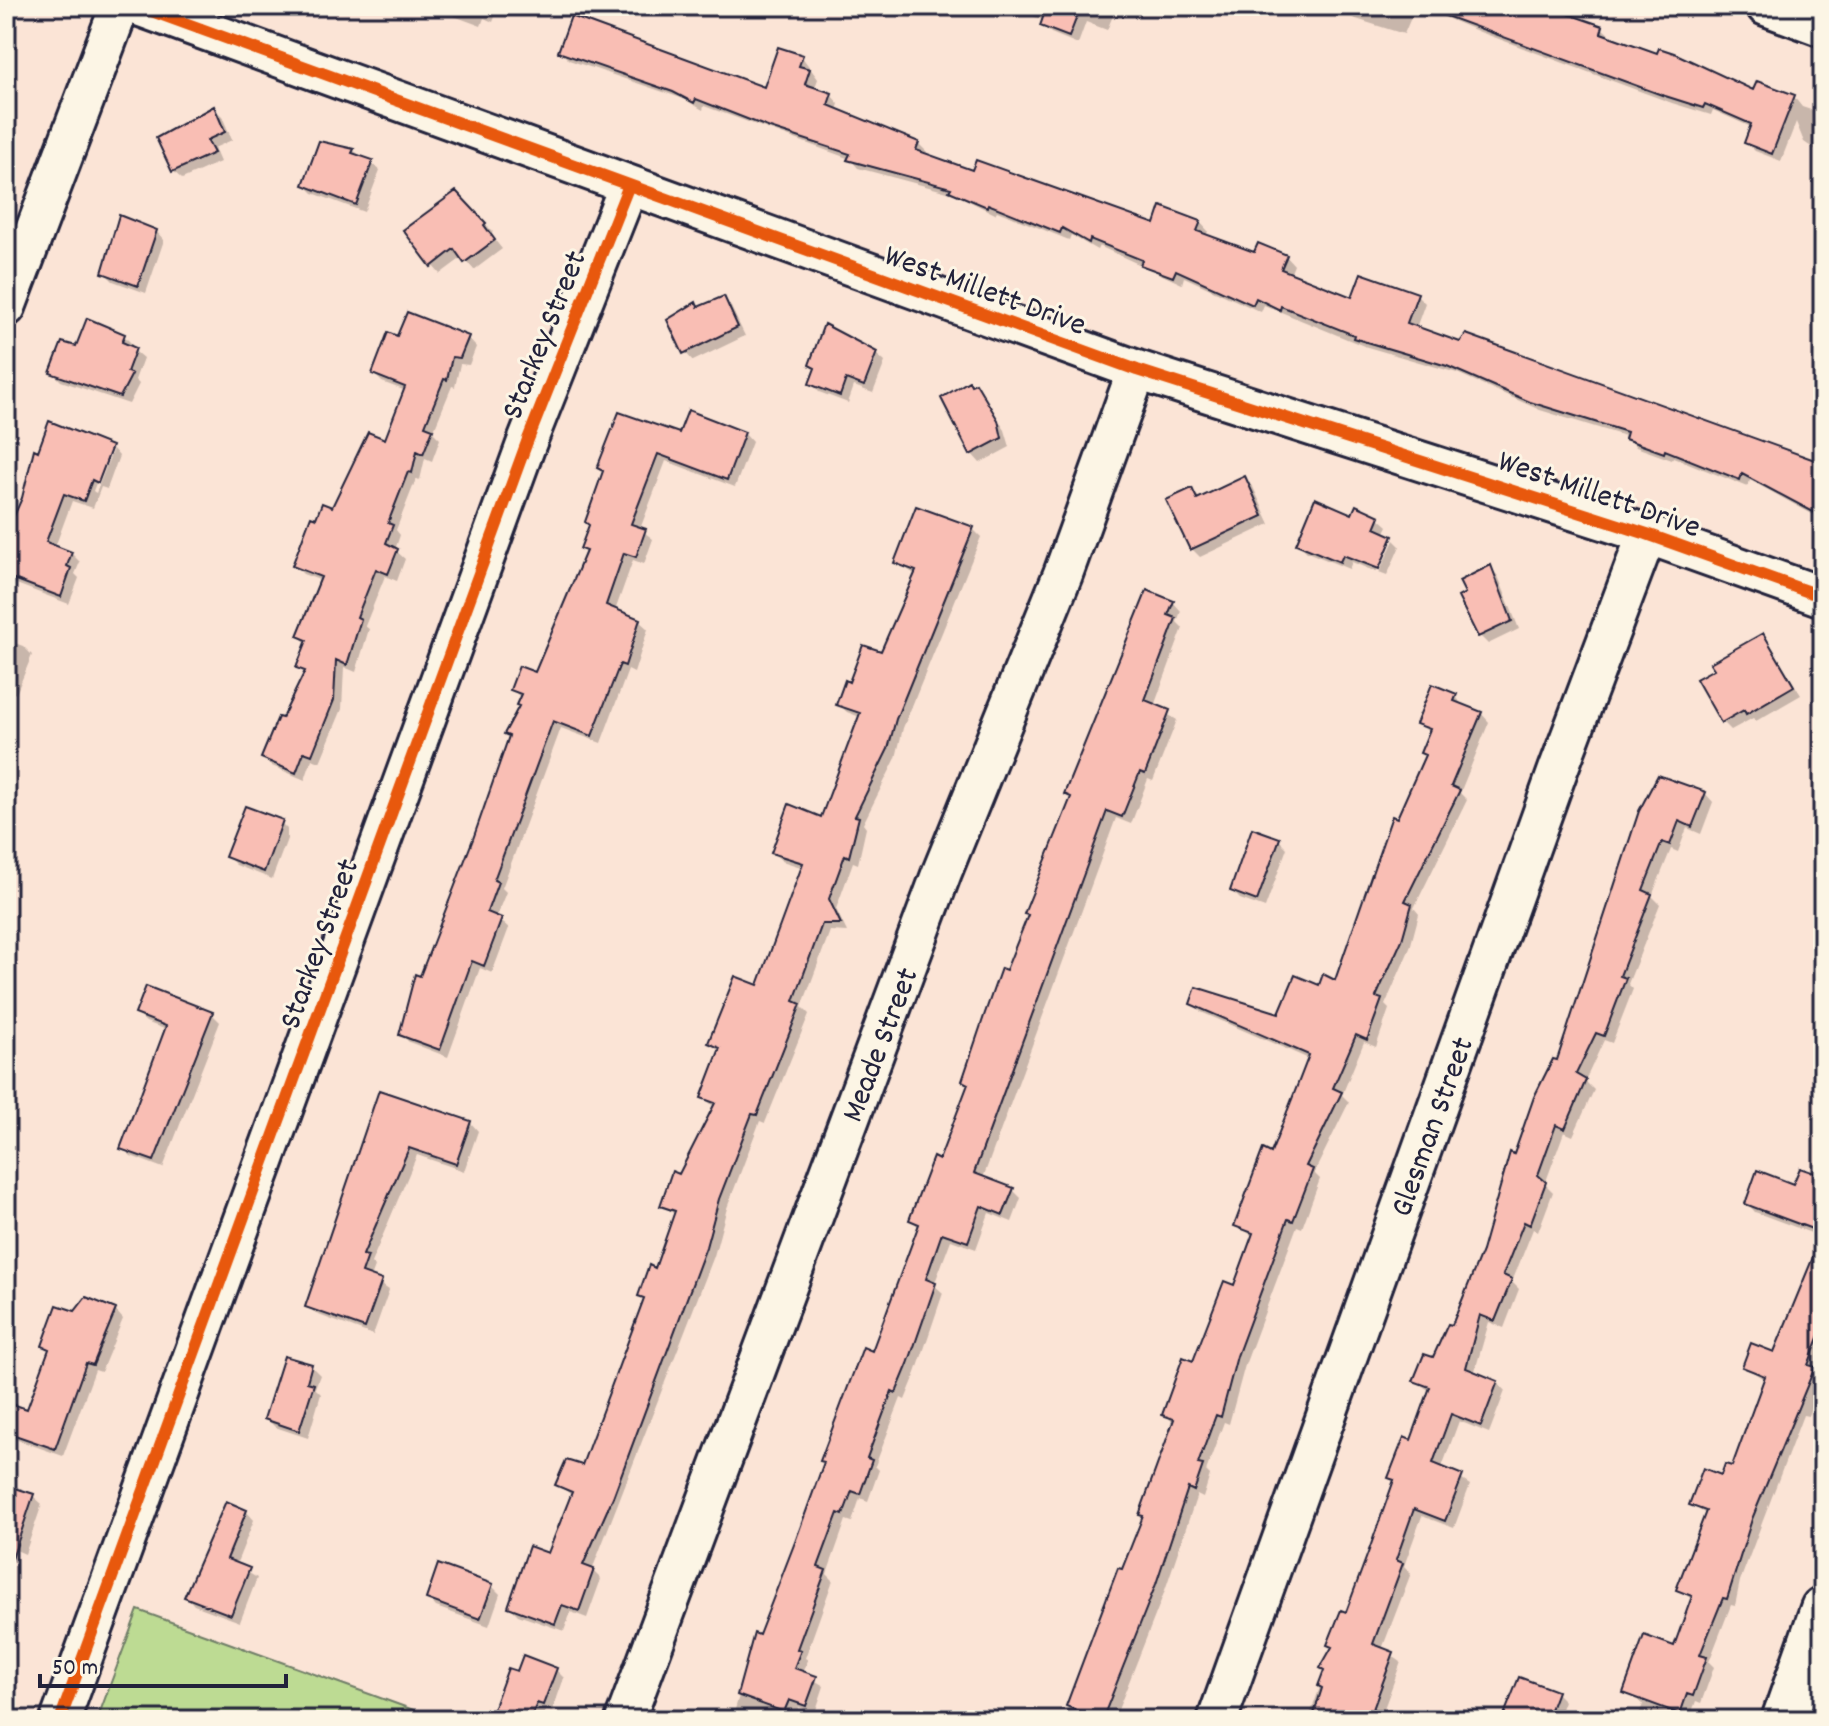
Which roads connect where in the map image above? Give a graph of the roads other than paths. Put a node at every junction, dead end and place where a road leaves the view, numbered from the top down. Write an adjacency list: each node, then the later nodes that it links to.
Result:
1 (120, 6): 6 (street)
2 (138, 6): 5 (street, West Millett Drive)
3 (1766, 6): 4 (street)
4 (1823, 27)
5 (629, 185): 7 (street, West Millett Drive); 11 (street, Starkey Street)
6 (6, 307)
7 (1137, 370): 8 (street, West Millett Drive); 12 (street, Meade Street)
8 (1647, 534): 9 (street, West Millett Drive); 13 (street, Glesman Street)
9 (1823, 597)
10 (1823, 1609): 14 (street)
11 (60, 1720)
12 (625, 1720)
13 (1217, 1720)
14 (1784, 1720)

